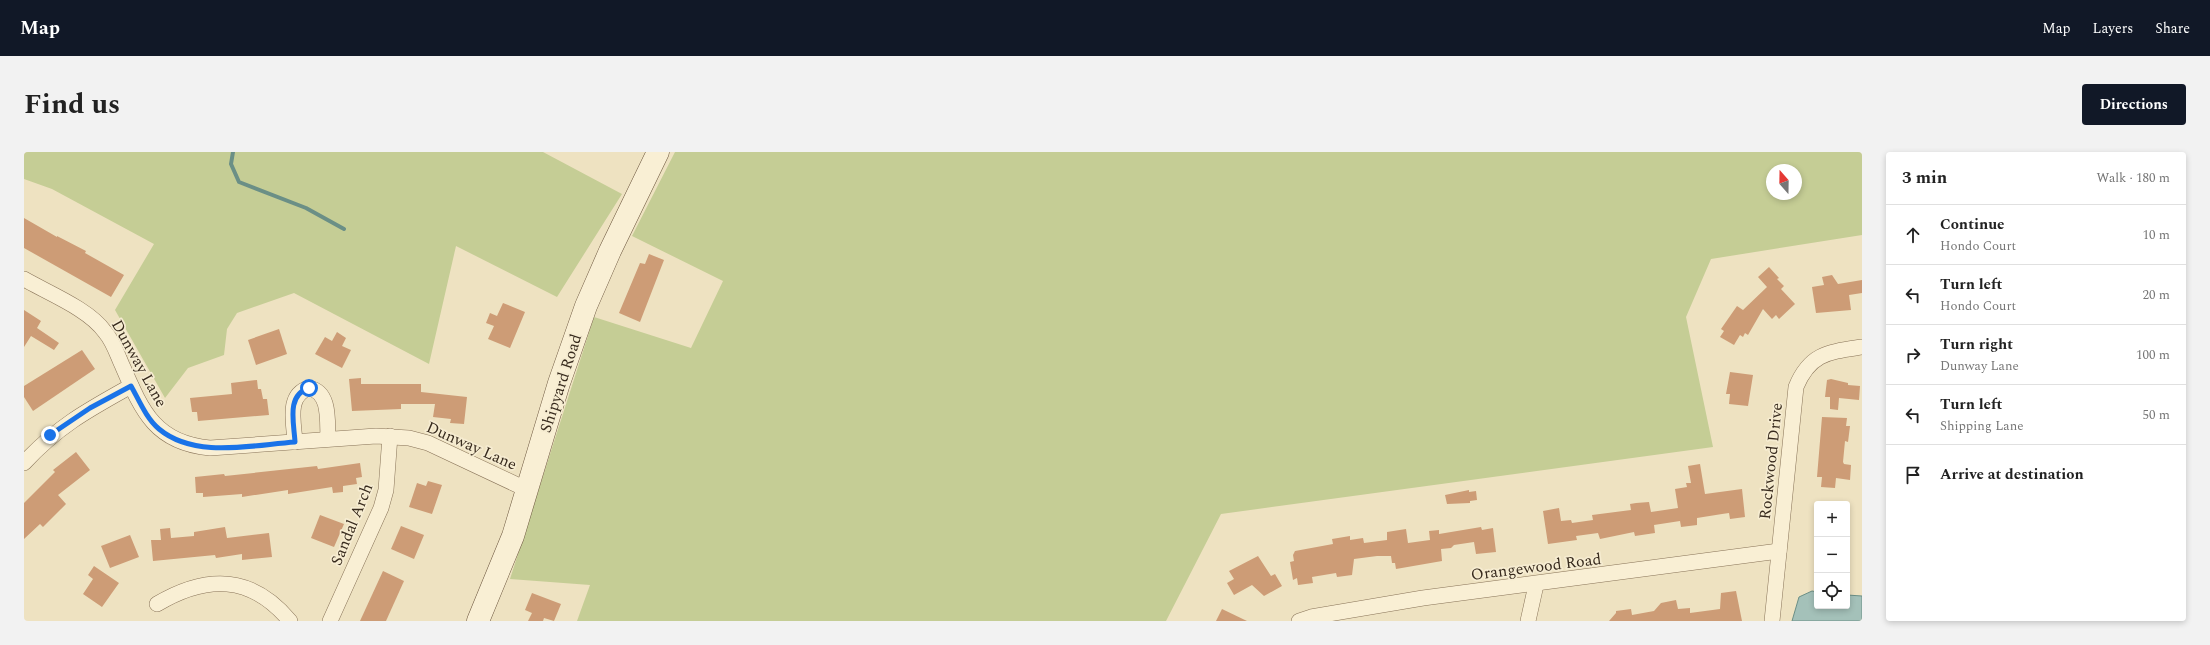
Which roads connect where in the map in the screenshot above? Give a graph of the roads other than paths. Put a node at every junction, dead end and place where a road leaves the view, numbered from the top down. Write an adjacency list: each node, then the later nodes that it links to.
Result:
1 (658, 152): 9 (street, Shipyard Road)
2 (24, 278): 4 (street, Dunway Lane)
3 (1862, 347): 10 (street, Rockwood Drive)
4 (131, 386): 7 (street, Dunway Lane); 8 (street)
5 (390, 436): 6 (street, Dunway Lane); 9 (street, Dunway Lane); 14 (street, Sandal Arch)
6 (328, 439): 7 (street, Dunway Lane); 7 (street)
7 (295, 442)
8 (24, 463)
9 (528, 490): 15 (street, Shipyard Road)
10 (1779, 551): 11 (street, Orangewood Road); 18 (street, Rockwood Drive)
11 (1536, 585): 16 (street, Orangewood Road); 17 (street)
12 (157, 604): 13 (street)
13 (290, 621)
14 (330, 621)
15 (478, 621)
16 (1299, 621)
17 (1528, 621)
18 (1772, 621)

